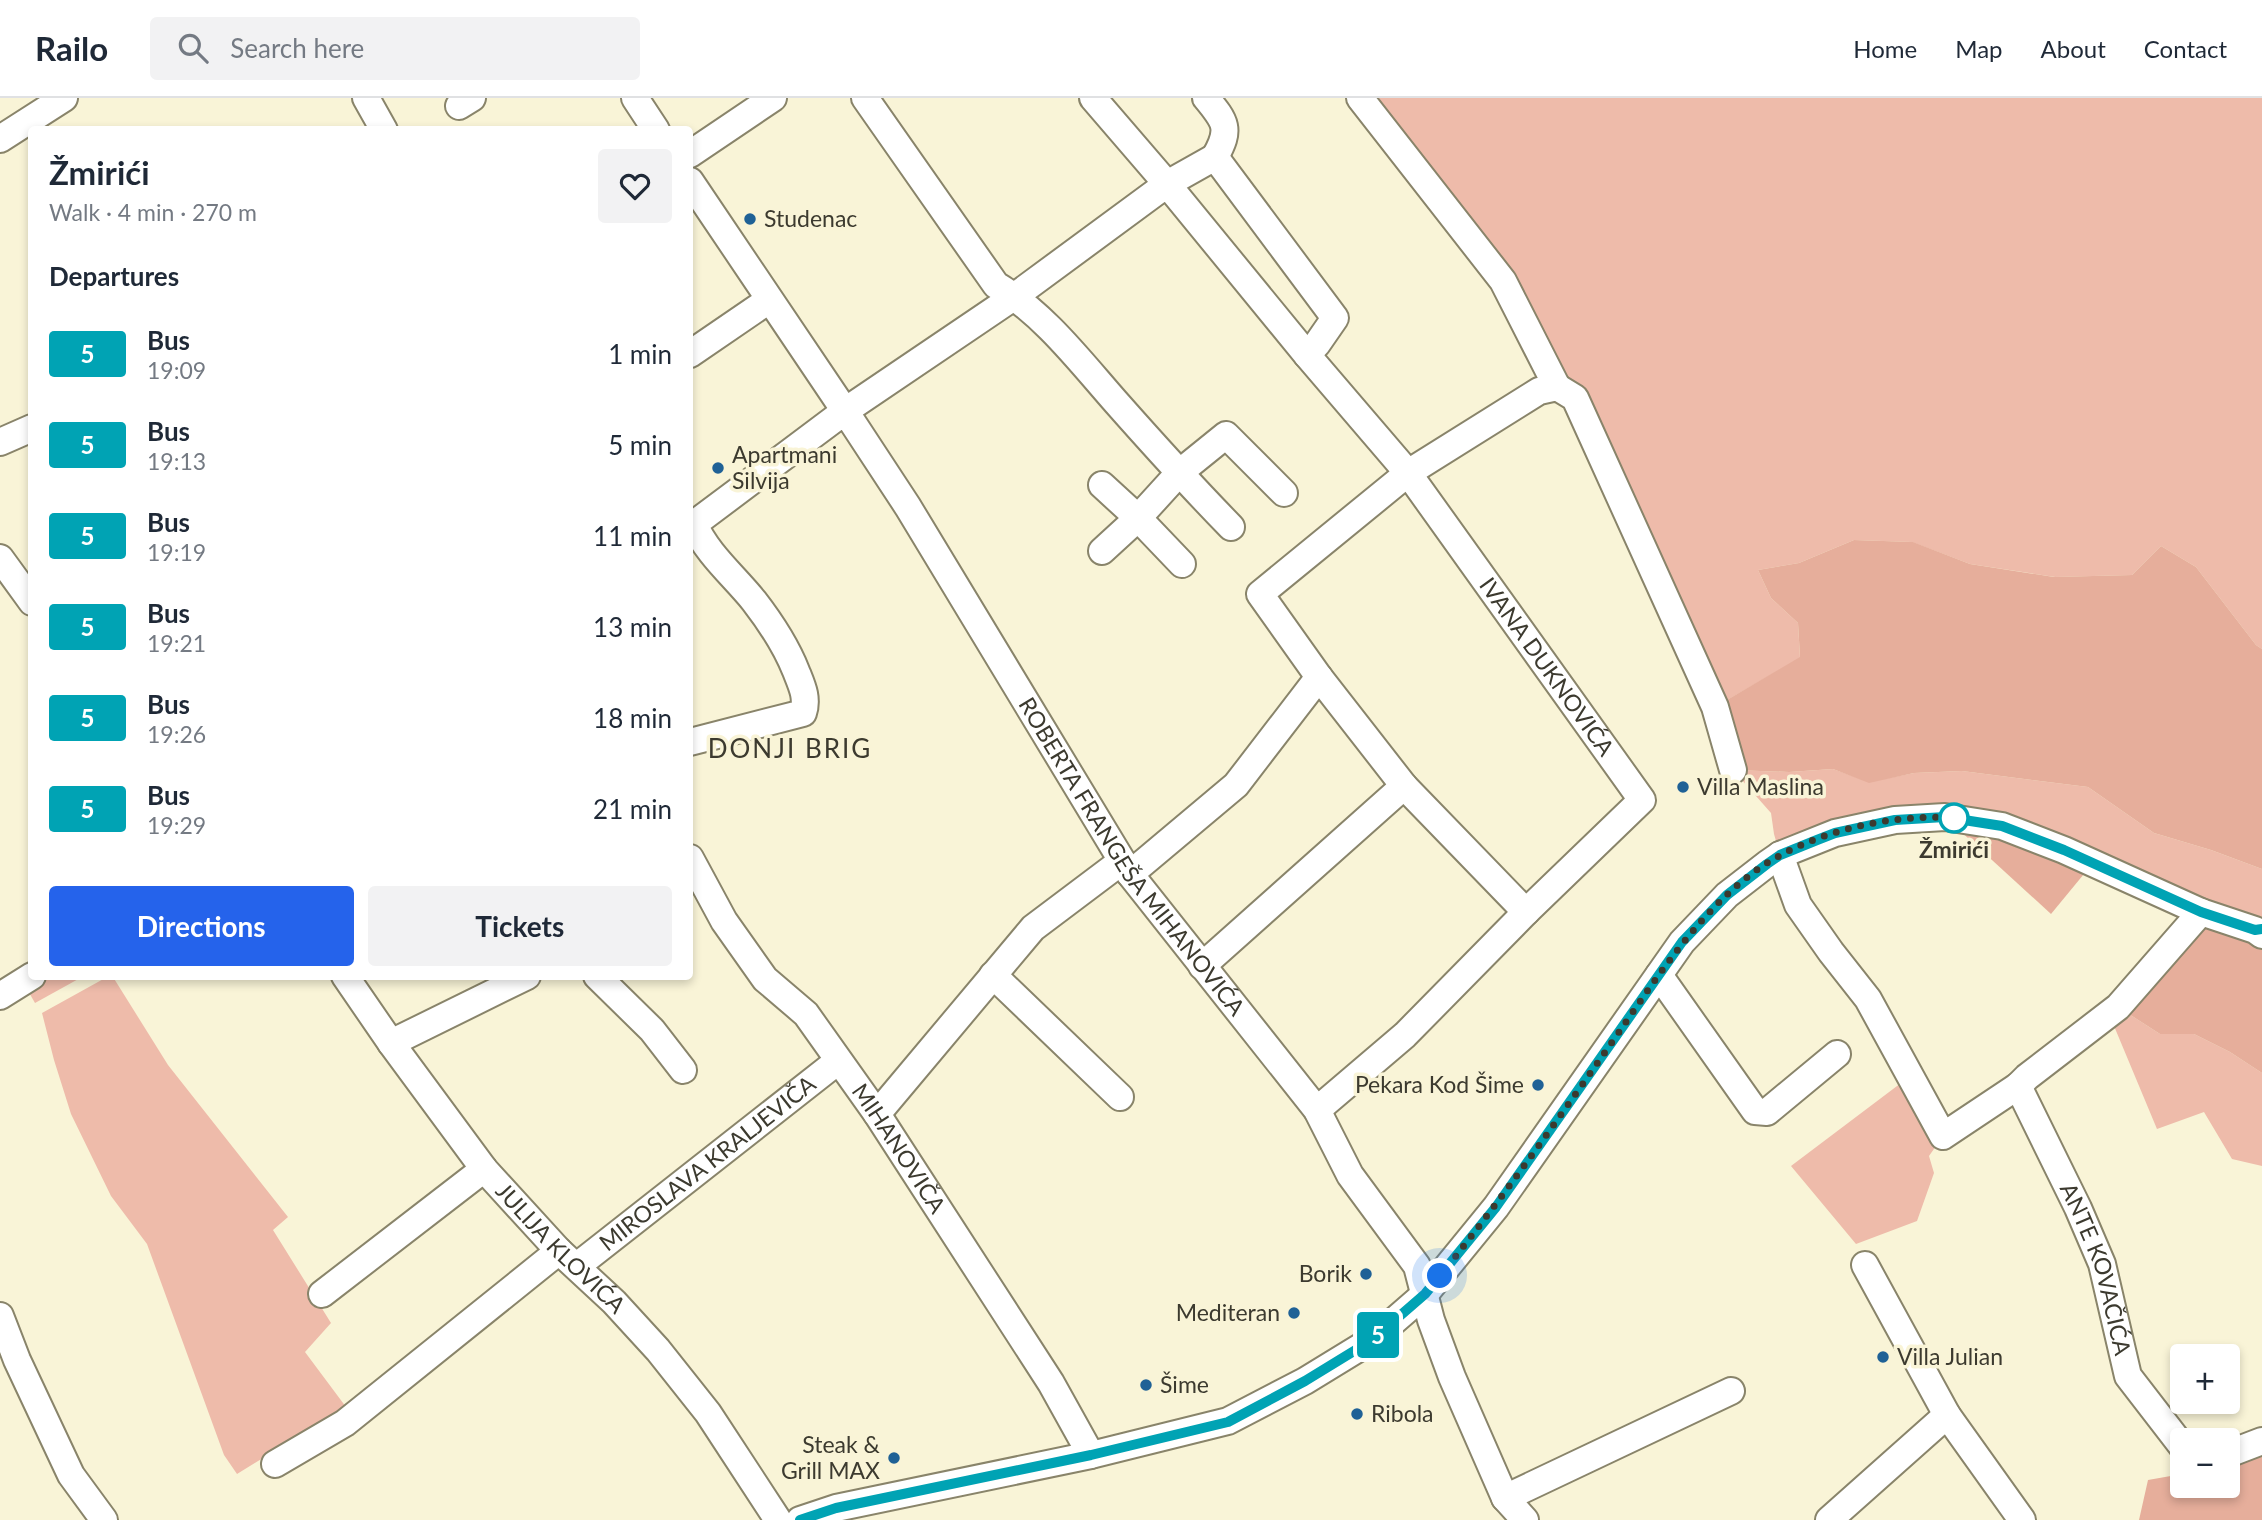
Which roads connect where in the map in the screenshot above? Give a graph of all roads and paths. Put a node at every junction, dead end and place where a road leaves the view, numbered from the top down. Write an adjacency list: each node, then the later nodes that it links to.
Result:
1 (64, 98): 11 (street)
2 (366, 98): 9 (street)
3 (635, 98): 10 (street)
4 (773, 98): 12 (street)
5 (865, 98): 16 (street)
6 (1093, 98): 14 (street, IVANA DUKNOVIĆA)
7 (1206, 98): 13 (street)
8 (1360, 98): 20 (street)
9 (382, 126)
10 (653, 126)
11 (0, 139)
12 (693, 152)
13 (1215, 157): 14 (street); 19 (street)
14 (1167, 184): 16 (street); 19 (street, IVANA DUKNOVIĆA)
15 (693, 186): 17 (street, ROBERTA FRANGEŠA MIHANOVIĆA)
16 (1015, 296): 21 (street); 24 (street)
17 (769, 300): 18 (street); 21 (street, ROBERTA FRANGEŠA MIHANOVIĆA)
18 (693, 352)
19 (1307, 355): 25 (street, IVANA DUKNOVIĆA)
20 (1557, 387): 25 (street); 38 (street)
21 (845, 411): 29 (street); 42 (street, ROBERTA FRANGEŠA MIHANOVIĆA)
22 (28, 430): 23 (street)
23 (0, 442)
24 (1179, 473): 27 (street); 28 (street); 30 (street)
25 (1408, 473): 36 (street); 43 (street, IVANA DUKNOVIĆA)
26 (1102, 485): 28 (street)
27 (1284, 493)
28 (1138, 518): 32 (street); 34 (street)
29 (693, 525)
30 (1231, 527)
31 (693, 528): 37 (street)
32 (1102, 551)
33 (0, 558): 35 (street)
34 (1182, 564)
35 (28, 596)
36 (1320, 677): 39 (street); 42 (street)
37 (693, 741)
38 (1733, 770)
39 (1404, 786): 43 (street); 46 (street)
40 (1780, 855): 44 (street); 48 (street); 58 (street)
41 (693, 864): 56 (street, MIHANOVIČA)
42 (1126, 868): 46 (street, ROBERTA FRANGEŠA MIHANOVIĆA); 47 (street)
43 (1526, 912): 60 (street, IVANA DUKNOVIĆA)
44 (2201, 912): 45 (street); 58 (street)
45 (2260, 931)
46 (1202, 966): 60 (street, ROBERTA FRANGEŠA MIHANOVIĆA)
47 (993, 975): 59 (street); 61 (street)
48 (1659, 975): 55 (street); 66 (street)
49 (28, 978): 53 (street)
50 (348, 980): 54 (street, JULIJA KLOVIĆA)
51 (519, 980): 54 (street)
52 (601, 980): 57 (street)
53 (0, 996)
54 (391, 1044): 62 (street, JULIJA KLOVIĆA)
55 (1837, 1054)
56 (838, 1061): 61 (street, MIHANOVIČA); 63 (street, MIROSLAVA KRALJEVIČA)
57 (683, 1070)
58 (2018, 1086): 70 (street, ANTE KOVAČIĆA)
59 (1120, 1097)
60 (1317, 1110): 66 (street, ROBERTA FRANGEŠA MIHANOVIĆA)
61 (877, 1114): 73 (street, MIHANOVIČA)
62 (484, 1169): 63 (street, JULIJA KLOVIĆA); 65 (street)
63 (568, 1259): 74 (street, MIROSLAVA KRALJEVIČA); 78 (street, JULIJA KLOVIĆA)
64 (1865, 1265): 69 (street)
65 (322, 1294)
66 (1425, 1294): 73 (street); 75 (street, ROBERTA FRANGEŠA MIHANOVIĆA)
67 (0, 1317): 77 (street)
68 (1731, 1391): 75 (street)
69 (1947, 1415): 81 (street); 82 (street)
70 (2170, 1430)
71 (2262, 1441): 72 (street)
72 (2240, 1449)
73 (1091, 1455): 76 (street)
74 (275, 1464)
75 (1505, 1498): 80 (street, ROBERTA FRANGEŠA MIHANOVIĆA)
76 (839, 1514): 79 (street)
77 (104, 1520)
78 (778, 1520)
79 (800, 1520)
80 (1525, 1520)
81 (1829, 1520)
82 (2022, 1520)

